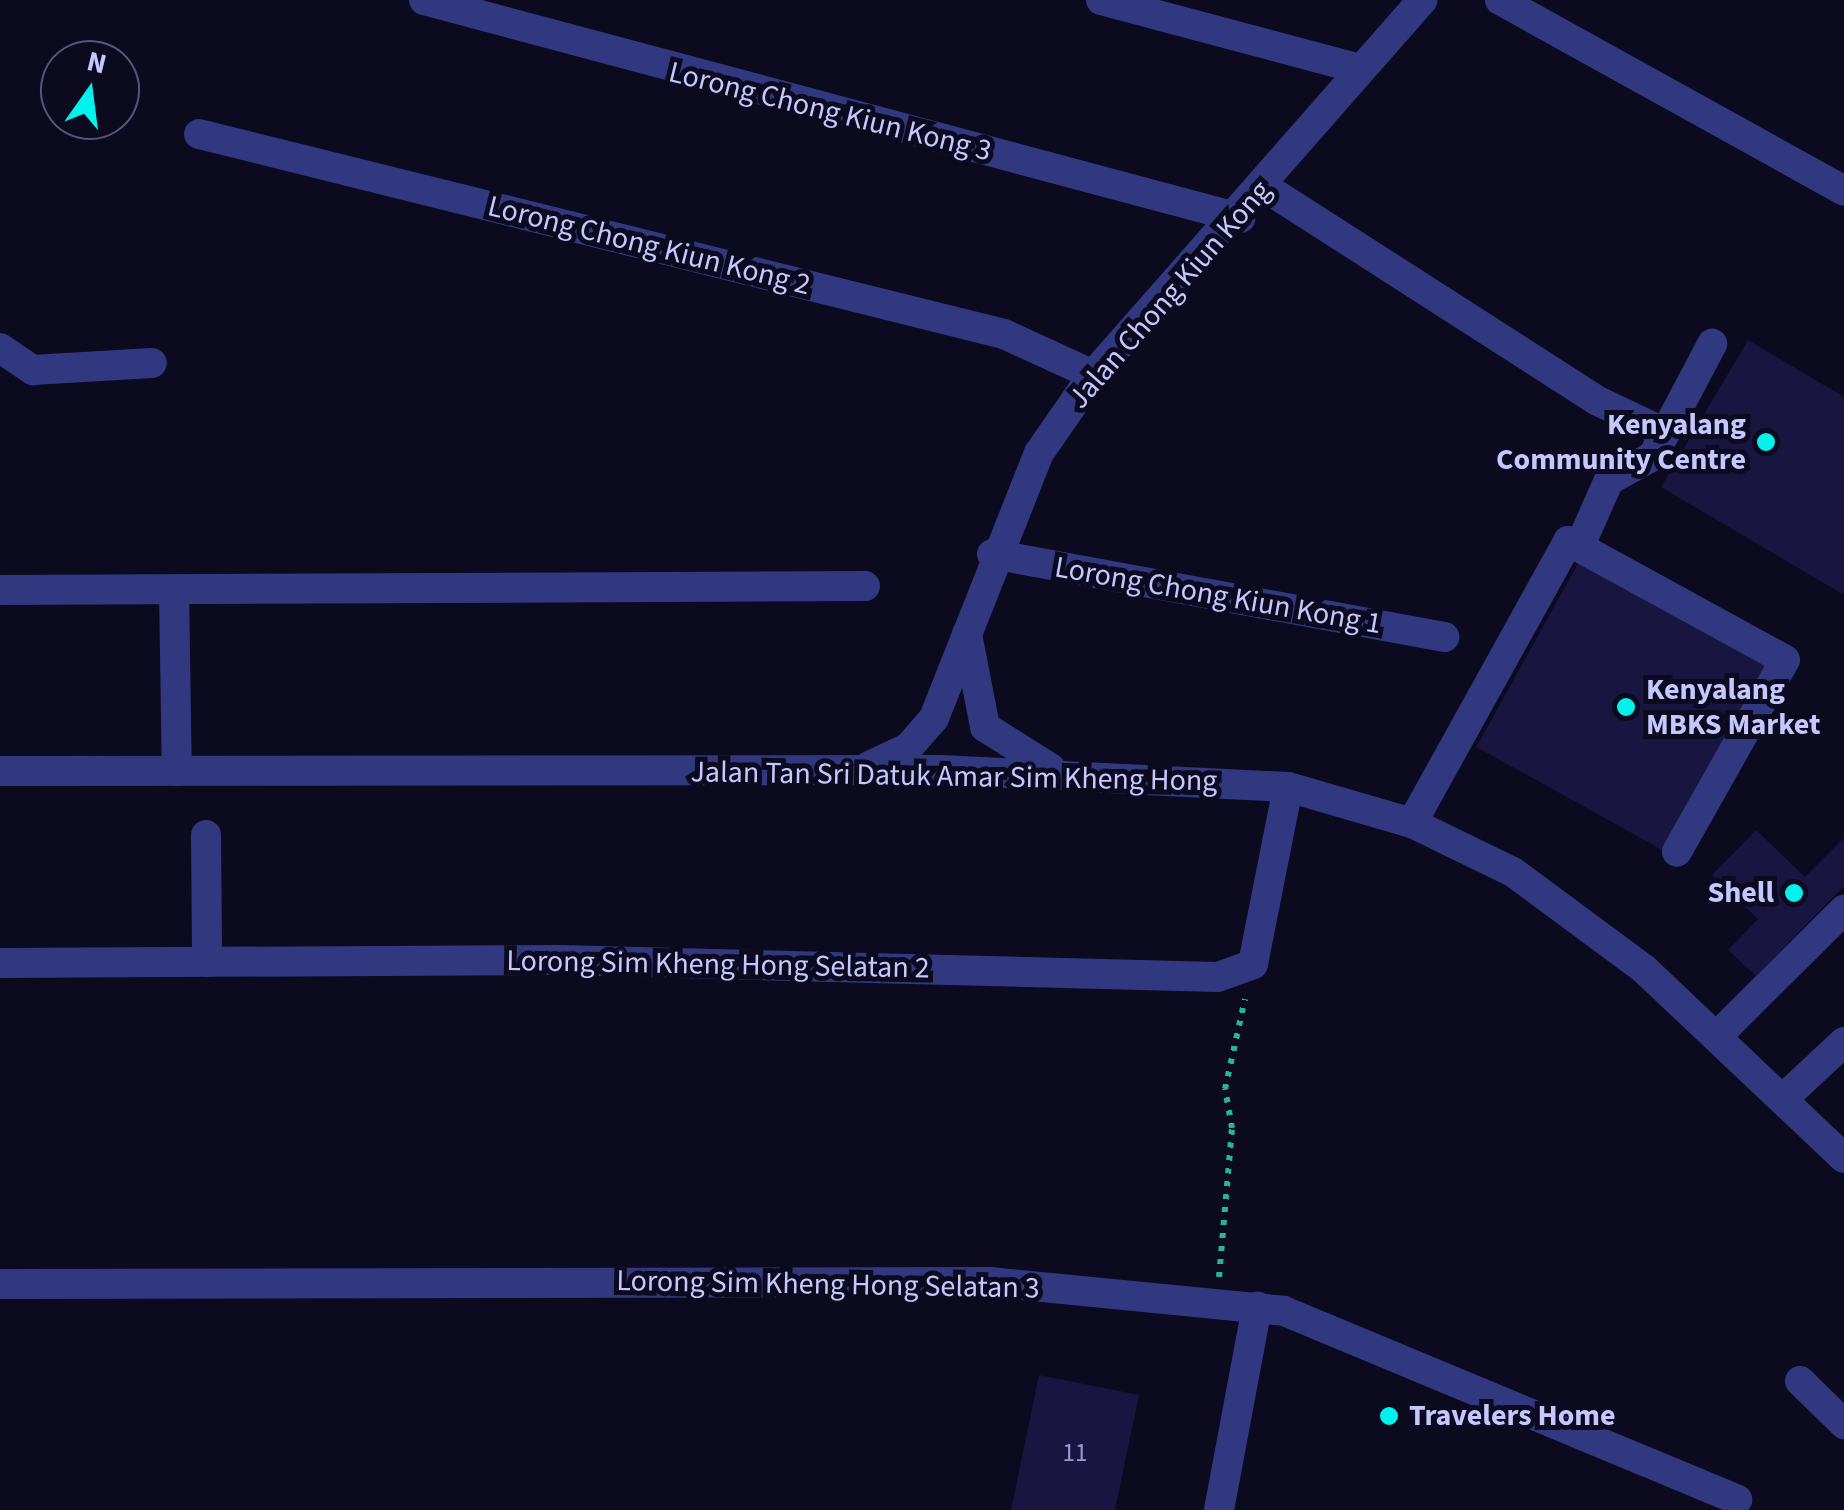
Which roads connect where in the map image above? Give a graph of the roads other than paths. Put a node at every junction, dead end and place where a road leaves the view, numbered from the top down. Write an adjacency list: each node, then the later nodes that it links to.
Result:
1 (424, 0): 9 (street, Lorong Chong Kiun Kong 3)
2 (1101, 0): 5 (street)
3 (1422, 0): 5 (street, Jalan Chong Kiun Kong)
4 (1500, 0): 8 (street)
5 (1360, 69): 7 (street, Jalan Chong Kiun Kong)
6 (199, 134): 13 (street, Lorong Chong Kiun Kong 2)
7 (1266, 188): 9 (street, Jalan Chong Kiun Kong); 14 (street)
8 (1844, 191)
9 (1240, 218): 13 (street, Jalan Chong Kiun Kong)
10 (1712, 344): 14 (street)
11 (0, 348): 12 (street)
12 (152, 363)
13 (1093, 375): 16 (street, Jalan Chong Kiun Kong)
14 (1665, 433): 15 (street)
15 (1581, 543): 27 (street); 29 (street)
16 (992, 554): 20 (street, Jalan Chong Kiun Kong); 21 (street, Lorong Chong Kiun Kong 1)
17 (865, 586): 19 (street)
18 (0, 590): 19 (street)
19 (174, 590): 23 (street)
20 (966, 621): 24 (street, Jalan Chong Kiun Kong); 25 (street, Jalan Chong Kiun Kong)
21 (1444, 637)
22 (0, 771): 23 (street, Jalan Tan Sri Datuk Amar Sim Kheng Hong)
23 (177, 771): 24 (street, Jalan Tan Sri Datuk Amar Sim Kheng Hong)
24 (855, 772): 25 (street, Jalan Tan Sri Datuk Amar Sim Kheng Hong)
25 (1059, 772): 26 (street, Jalan Tan Sri Datuk Amar Sim Kheng Hong)
26 (1288, 787): 27 (street, Jalan Tan Sri Datuk Amar Sim Kheng Hong); 31 (street, Lorong Sim Kheng Hong Selatan 2)
27 (1412, 823): 33 (street, Jalan Tan Sri Datuk Amar Sim Kheng Hong)
28 (206, 835): 31 (street)
29 (1677, 852)
30 (1844, 910): 33 (street)
31 (207, 962): 32 (street, Lorong Sim Kheng Hong Selatan 2)
32 (0, 963)
33 (1717, 1036): 35 (street, Jalan Tan Sri Datuk Amar Sim Kheng Hong)
34 (1844, 1042): 35 (street)
35 (1784, 1098): 36 (street, Jalan Tan Sri Datuk Amar Sim Kheng Hong)
36 (1844, 1158)
37 (0, 1284): 38 (street, Lorong Sim Kheng Hong Selatan 3)
38 (1257, 1308): 41 (street, Lorong Sim Kheng Hong Selatan 3); 42 (street)
39 (1800, 1381): 40 (street)
40 (1844, 1424)
41 (1736, 1500)
42 (1219, 1510)

